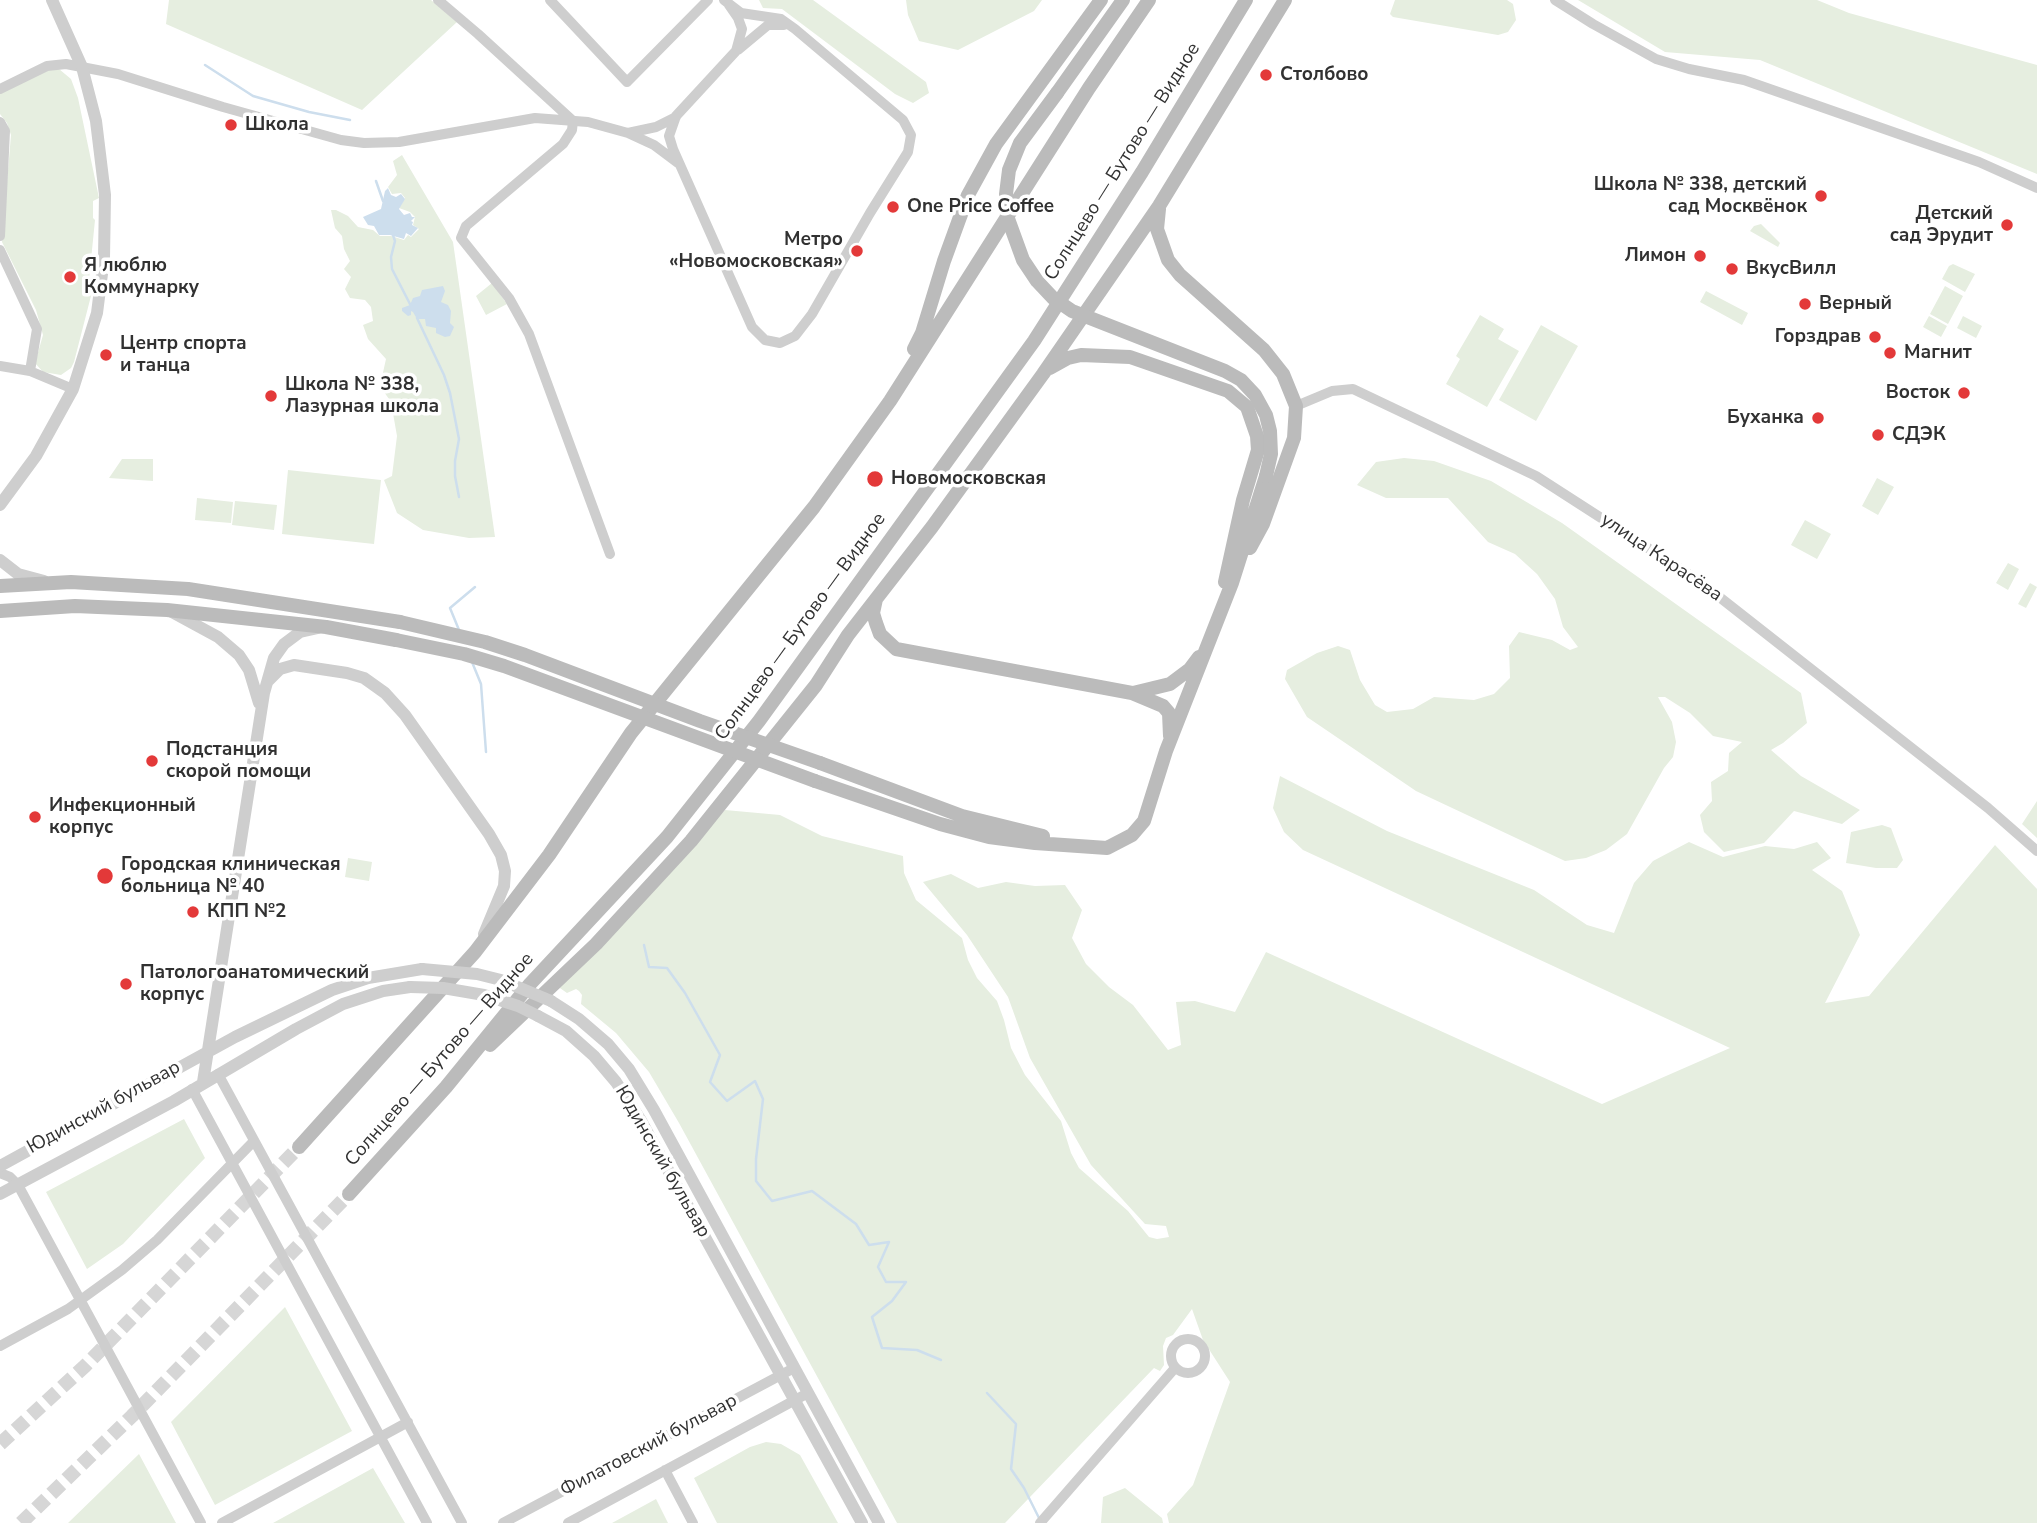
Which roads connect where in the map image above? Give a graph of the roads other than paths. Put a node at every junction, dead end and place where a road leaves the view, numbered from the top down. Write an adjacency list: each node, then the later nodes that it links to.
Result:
1 (52, 0): 14 (street)
2 (438, 0): 17 (street)
3 (550, 0): 4 (street)
4 (708, 0)
5 (1101, 0): 29 (main road)
6 (1149, 0): 29 (main road)
7 (1246, 0): 53 (main road, Солнцево — Бутово — Видное)
8 (1285, 0): 22 (main road)
9 (1555, 0): 21 (street)
10 (1122, 1): 35 (main road, bridge)
11 (727, 2): 12 (street); 13 (street)
12 (794, 29): 13 (street); 20 (street)
13 (736, 51): 16 (street)
14 (82, 66): 15 (street); 17 (street); 28 (street)
15 (0, 89)
16 (676, 117): 19 (street); 20 (street)
17 (573, 121): 19 (street); 32 (street)
18 (0, 122): 23 (street)
19 (628, 133): 20 (street)
20 (680, 164)
21 (2037, 188)
22 (1159, 206): 27 (main road); 30 (main road)
23 (0, 236)
24 (0, 250): 26 (street)
25 (0, 366): 26 (street)
26 (30, 371): 28 (street)
27 (1043, 374): 37 (main road); 41 (main road)
28 (73, 389): 31 (street)
29 (890, 401): 49 (main road)
30 (1296, 406): 35 (main road); 48 (street, улица Карасёва)
31 (0, 505)
32 (610, 554)
33 (0, 561): 34 (street)
34 (51, 582): 36 (main road); 47 (main road, bridge)
35 (1232, 583): 41 (main road)
36 (0, 586)
37 (877, 596): 44 (main road); 53 (main road)
38 (167, 610): 39 (main road); 40 (main road); 45 (street)
39 (0, 611)
40 (326, 627): 43 (street); 47 (main road, bridge)
41 (1216, 627): 42 (main road)
42 (1211, 643): 44 (main road); 46 (main road)
43 (267, 681): 45 (street); 49 (street)
44 (1132, 693): 46 (main road)
45 (260, 710): 50 (street)
46 (1169, 744): 47 (main road)
47 (1078, 846)
48 (2037, 850)
49 (475, 952): 55 (main road)
50 (208, 1051): 52 (street); 57 (street, Юдинский бульвар); 64 (street, Юдинский бульвар, bridge)
51 (218, 1074): 52 (street, Юдинский бульвар); 54 (street); 66 (street, Юдинский бульвар, bridge)
52 (198, 1086): 56 (street); 59 (street, Юдинский бульвар)
53 (446, 1087): 61 (main road, Солнцево — Бутово — Видное)
54 (254, 1141): 56 (street); 69 (street)
55 (299, 1147)
56 (232, 1164): 62 (street); 70 (street)
57 (0, 1166)
58 (0, 1173): 59 (street)
59 (18, 1185): 60 (street, Юдинский бульвар); 62 (street)
60 (0, 1194)
61 (349, 1194)
62 (80, 1300): 63 (street); 72 (street)
63 (0, 1346)
64 (794, 1368): 66 (street, Филатовский бульвар); 67 (street, Юдинский бульвар)
65 (1175, 1368): 81 (street)
66 (781, 1375): 68 (street, Юдинский бульвар); 76 (street, Филатовский бульвар)
67 (808, 1393): 68 (street, Филатовский бульвар); 80 (street, Юдинский бульвар)
68 (795, 1400): 71 (street, Филатовский бульвар); 79 (street, Юдинский бульвар)
69 (408, 1422): 70 (street); 75 (street)
70 (380, 1437): 73 (street); 74 (street)
71 (665, 1470): 77 (street, Филатовский бульвар); 78 (street)
72 (201, 1523)
73 (222, 1523)
74 (427, 1523)
75 (463, 1523)
76 (503, 1523)
77 (568, 1523)
78 (693, 1523)
79 (862, 1523)
80 (879, 1523)
81 (1040, 1523)

